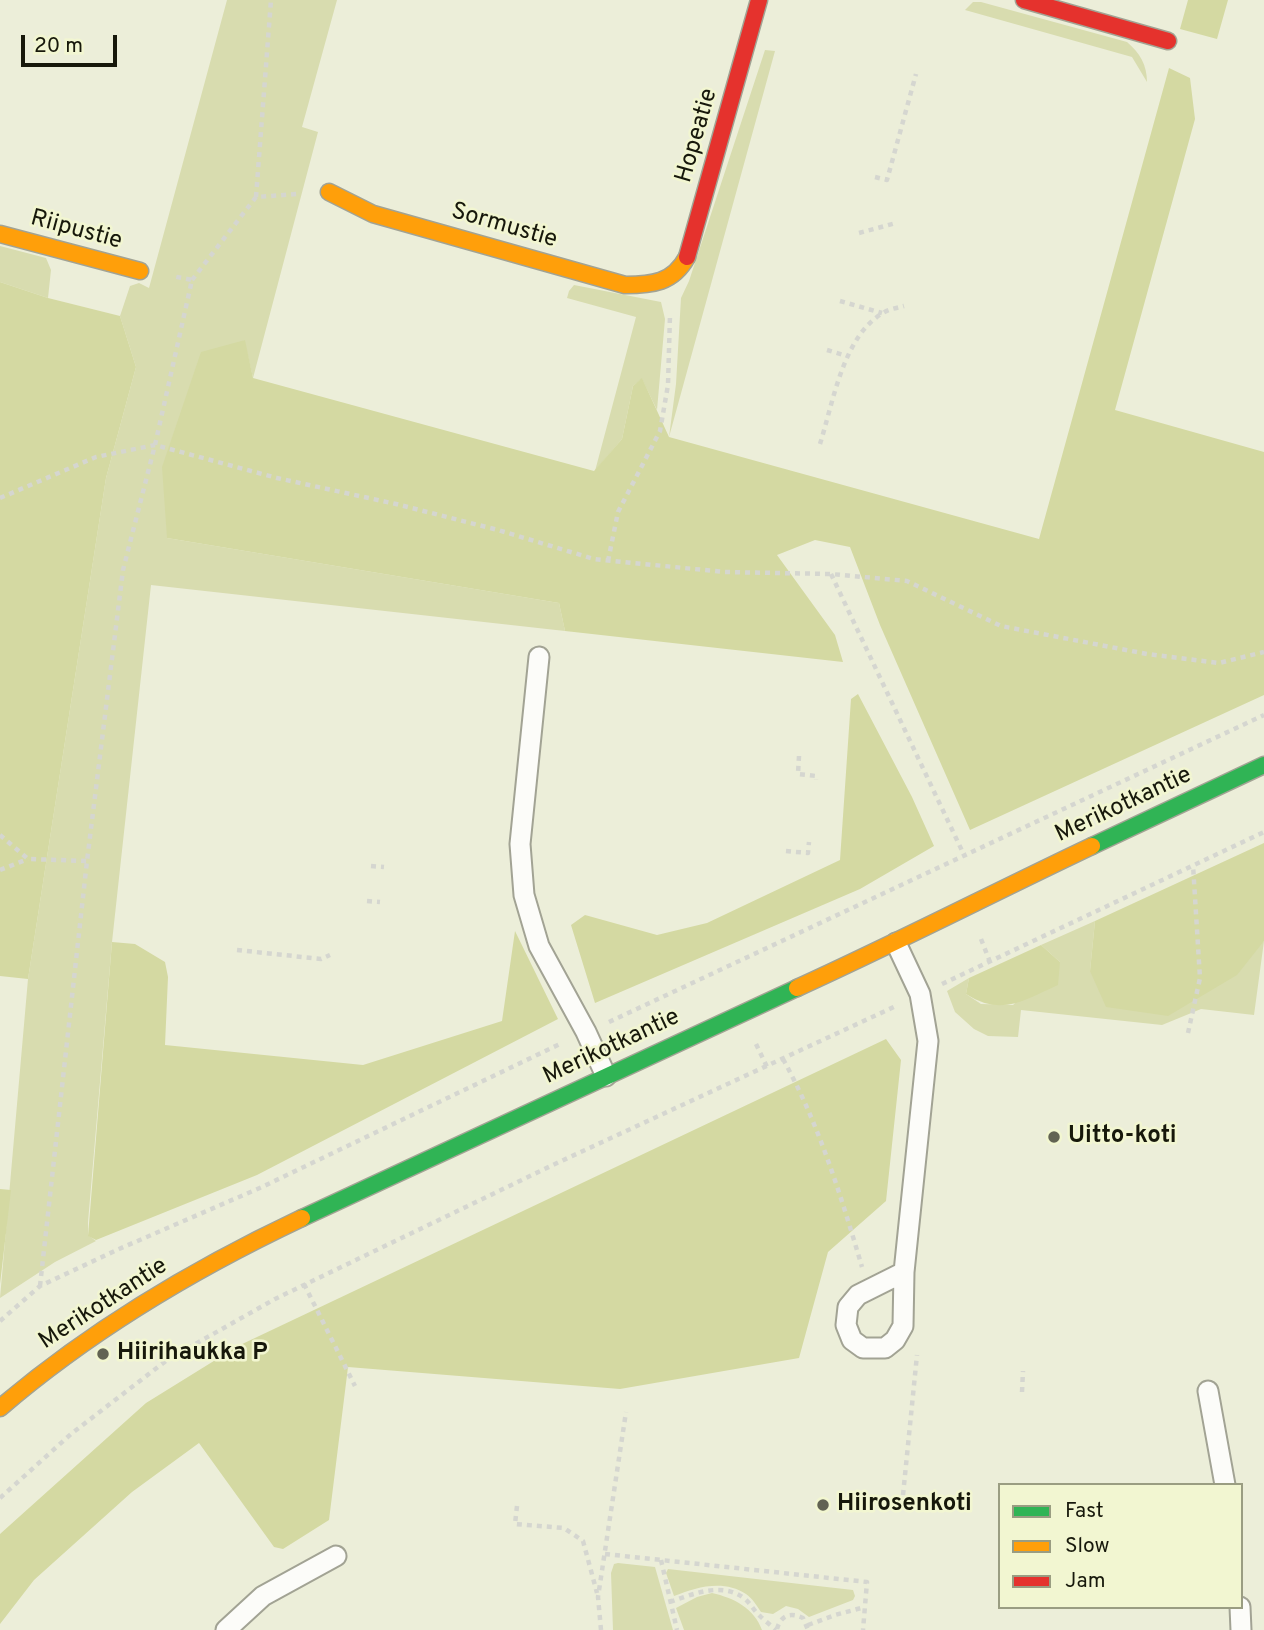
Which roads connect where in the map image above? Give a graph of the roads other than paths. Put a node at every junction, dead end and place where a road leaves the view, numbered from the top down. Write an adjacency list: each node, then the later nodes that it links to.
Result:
1 (759, 0): 7 (street, Hopeatie)
2 (1024, 0): 3 (street)
3 (1168, 41)
4 (329, 192): 7 (street, Sormustie)
5 (0, 234): 6 (street, Riipustie)
6 (140, 271)
7 (671, 279)
8 (540, 657): 11 (lane)
9 (1264, 765): 10 (street, Merikotkantie)
10 (896, 943): 11 (street, Merikotkantie); 12 (lane)
11 (606, 1076): 14 (street, Merikotkantie)
12 (904, 1272)
13 (1208, 1391): 15 (lane)
14 (0, 1408)
15 (1225, 1483)
16 (336, 1556): 18 (lane)
17 (1240, 1609): 19 (lane)
18 (226, 1630)
19 (1241, 1630)

